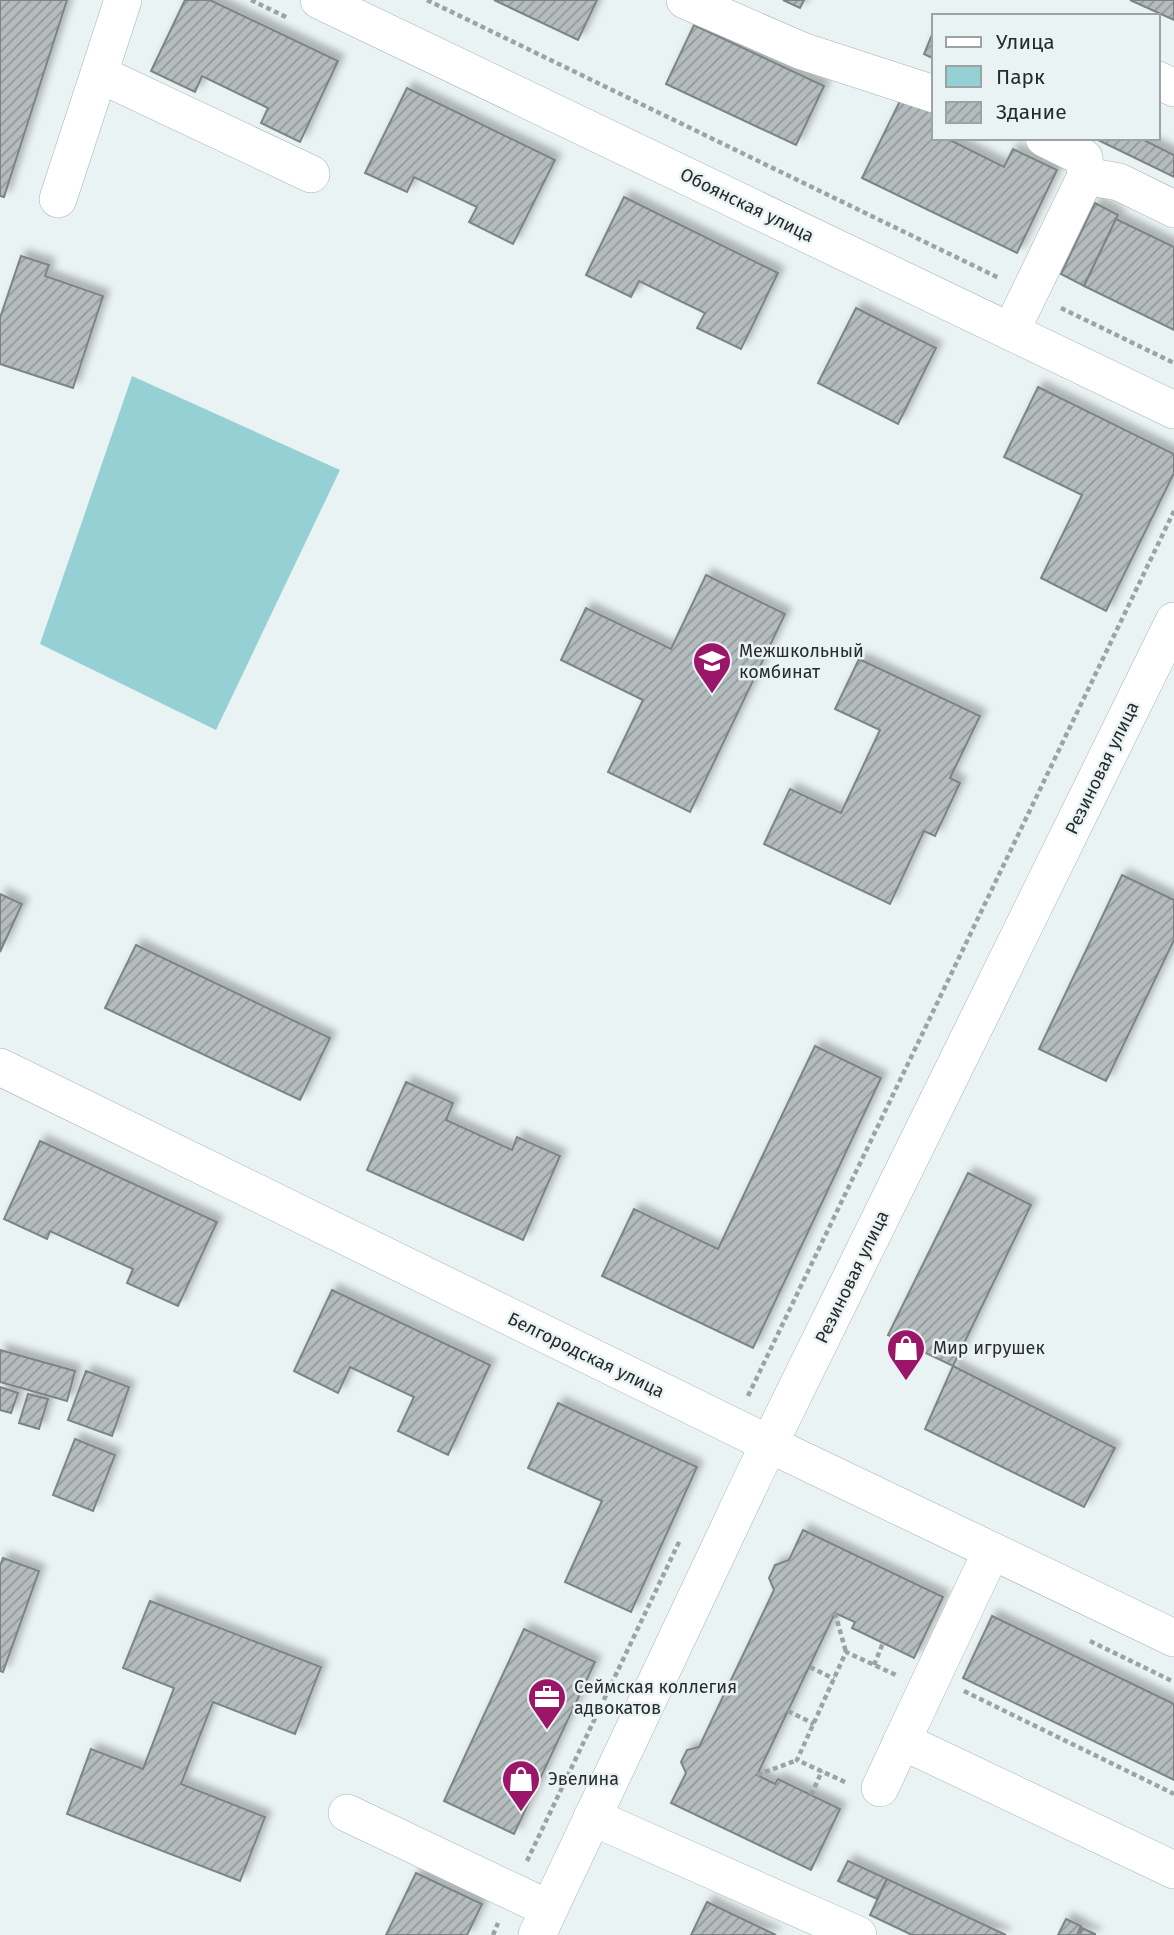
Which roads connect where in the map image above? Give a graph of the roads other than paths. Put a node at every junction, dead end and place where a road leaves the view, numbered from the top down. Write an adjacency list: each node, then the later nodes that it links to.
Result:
1 (123, 0): 5 (street)
2 (319, 0): 4 (street, Обоянская улица)
3 (685, 0): 6 (street)
4 (359, 8): 12 (street, Обоянская улица)
5 (99, 74): 8 (street); 10 (street)
6 (932, 93)
7 (1048, 140): 9 (street)
8 (311, 174)
9 (1086, 176): 11 (street); 12 (street)
10 (58, 199)
11 (1174, 208)
12 (1011, 331): 13 (street, Обоянская улица)
13 (1174, 410)
14 (1174, 621): 16 (street, Резиновая улица)
15 (0, 1067): 16 (street, Белгородская улица)
16 (770, 1444): 17 (street, Белгородская улица); 22 (street, Резиновая улица)
17 (991, 1552): 18 (street, Белгородская улица); 19 (street)
18 (1174, 1637)
19 (902, 1741): 20 (street); 23 (street)
20 (880, 1788)
21 (346, 1813): 24 (street)
22 (592, 1818): 24 (street, Резиновая улица); 25 (street)
23 (1174, 1870)
24 (543, 1922)
25 (858, 1935)

